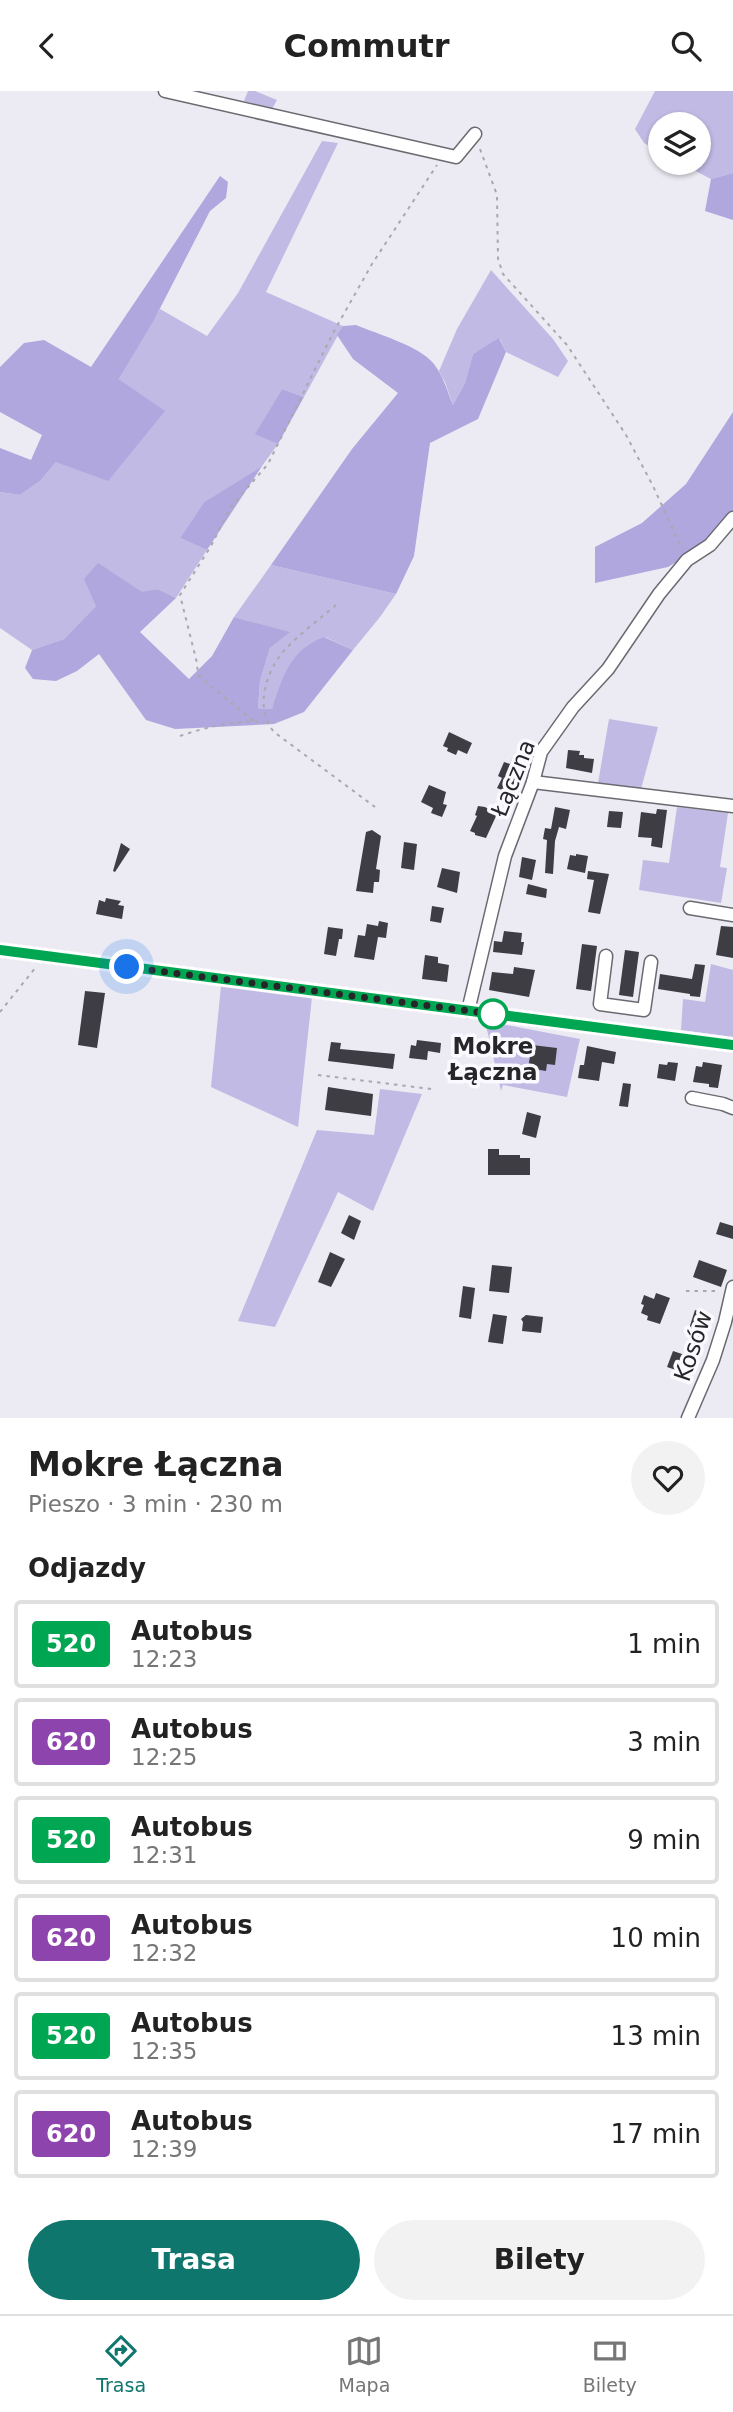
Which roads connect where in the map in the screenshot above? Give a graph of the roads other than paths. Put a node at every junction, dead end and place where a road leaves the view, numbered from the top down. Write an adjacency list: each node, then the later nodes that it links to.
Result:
1 (165, 91): 2 (street)
2 (475, 134)
3 (733, 518): 4 (street, Łączna)
4 (533, 782): 5 (street); 12 (street, Łączna)
5 (733, 806)
6 (690, 908): 7 (street)
7 (733, 915)
8 (0, 950): 12 (street)
9 (606, 956): 11 (street)
10 (650, 962): 11 (street)
11 (600, 1004): 13 (street)
12 (468, 1011): 13 (street)
13 (597, 1027): 14 (street)
14 (733, 1045)
15 (692, 1098): 16 (street)
16 (733, 1108)
17 (732, 1289): 18 (street, Kosów)
18 (688, 1418)

